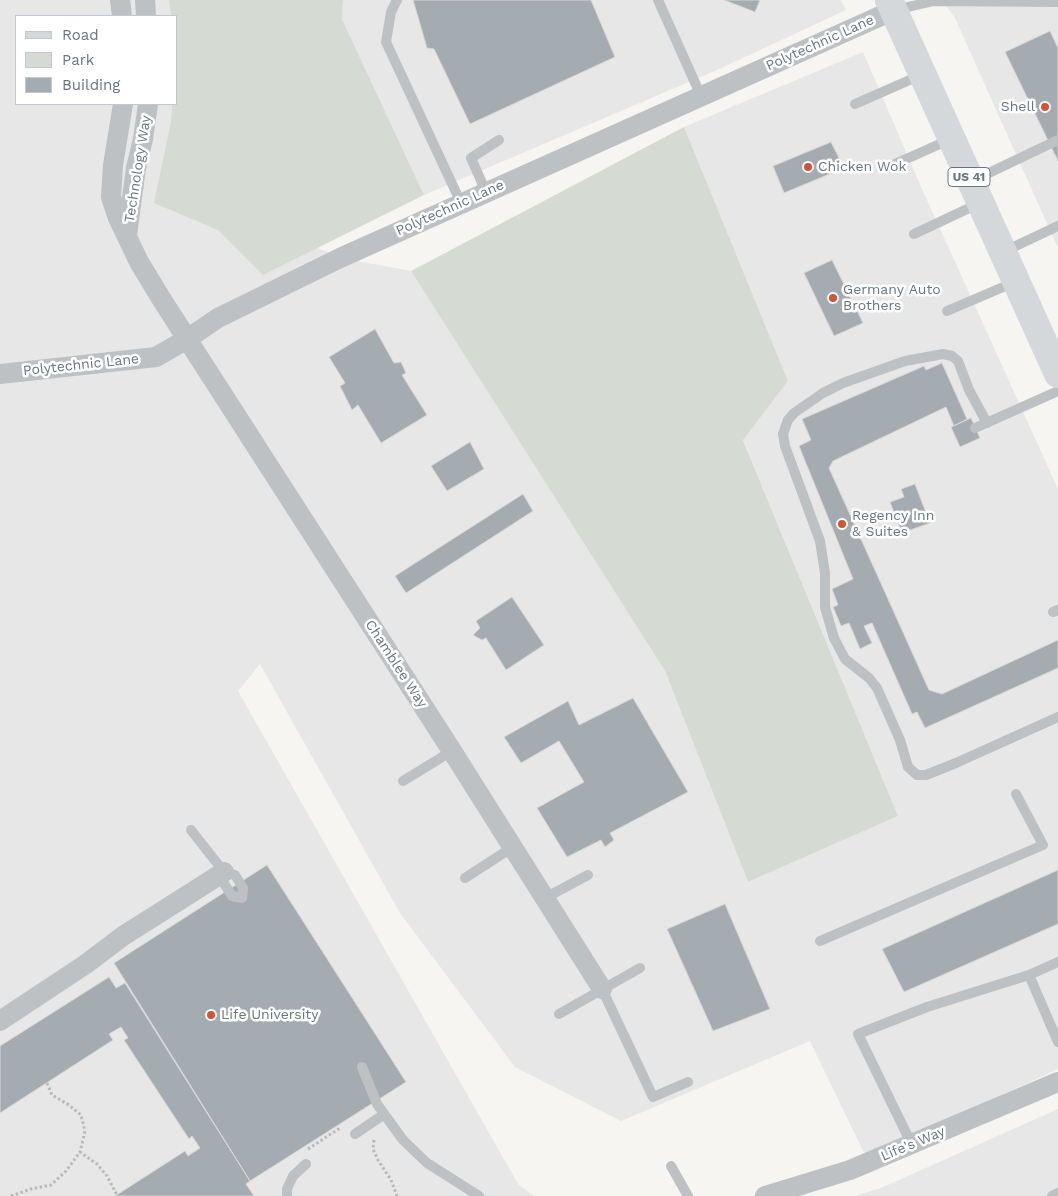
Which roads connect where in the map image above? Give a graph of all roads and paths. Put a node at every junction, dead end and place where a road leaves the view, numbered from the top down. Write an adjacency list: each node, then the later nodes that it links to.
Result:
1 (120, 0): 7 (street)
2 (145, 0): 8 (street)
3 (397, 0): 20 (lane)
4 (658, 0): 10 (lane)
5 (1058, 2): 6 (lane)
6 (892, 5): 9 (main road, US 41); 10 (street, Polytechnic Lane)
7 (122, 15)
8 (146, 15)
9 (923, 74): 11 (lane); 14 (main road, US 41)
10 (701, 96): 18 (street, Polytechnic Lane)
11 (855, 104)
12 (123, 105): 23 (street, Technology Way)
13 (148, 105): 23 (street, Technology Way)
14 (952, 139): 17 (lane); 19 (main road, US 41)
15 (499, 140): 18 (lane)
16 (1058, 140): 19 (lane)
17 (886, 168)
18 (486, 192): 20 (street, Polytechnic Lane)
19 (976, 192): 22 (lane); 24 (main road, US 41)
20 (461, 203): 27 (street, Polytechnic Lane)
21 (1058, 226): 24 (lane)
22 (914, 234)
23 (127, 235): 27 (street, Technology Way)
24 (1003, 252): 25 (main road, US 41)
25 (1016, 281): 26 (lane); 28 (main road, US 41)
26 (947, 310)
27 (187, 339): 29 (street, Polytechnic Lane); 34 (street, Chamblee Way)
28 (1055, 359)
29 (0, 374)
30 (1058, 391): 31 (lane)
31 (987, 423): 32 (lane); 33 (lane)
32 (976, 428)
33 (1058, 717)
34 (452, 751): 35 (lane); 38 (street, Chamblee Way)
35 (403, 781)
36 (1016, 794): 43 (lane)
37 (192, 830): 39 (lane)
38 (513, 848): 41 (lane); 42 (street, Chamblee Way)
39 (224, 872): 49 (street)
40 (588, 875): 42 (lane)
41 (465, 878)
42 (545, 898): 47 (street, Chamblee Way)
43 (820, 941)
44 (1058, 962): 46 (lane)
45 (640, 968): 47 (lane)
46 (1029, 974): 50 (lane); 58 (lane)
47 (602, 989): 48 (lane); 52 (lane)
48 (558, 1014)
49 (0, 1021)
50 (1058, 1042)
51 (362, 1067): 55 (lane)
52 (688, 1082)
53 (1058, 1082): 58 (street, Life's Way)
54 (47, 1083): 59 (path)
55 (381, 1118): 57 (lane); 67 (path); 68 (lane)
56 (346, 1124): 60 (path)
57 (355, 1134)
58 (912, 1145): 70 (street, Life's Way)
59 (80, 1152): 64 (path); 65 (path)
60 (300, 1154)
61 (306, 1164): 66 (lane)
62 (671, 1166): 69 (lane)
63 (1058, 1193): 71 (lane)
64 (117, 1195)
65 (11, 1196)
66 (287, 1196)
67 (397, 1196)
68 (479, 1196)
69 (688, 1196)
70 (765, 1196)
71 (1052, 1196)

